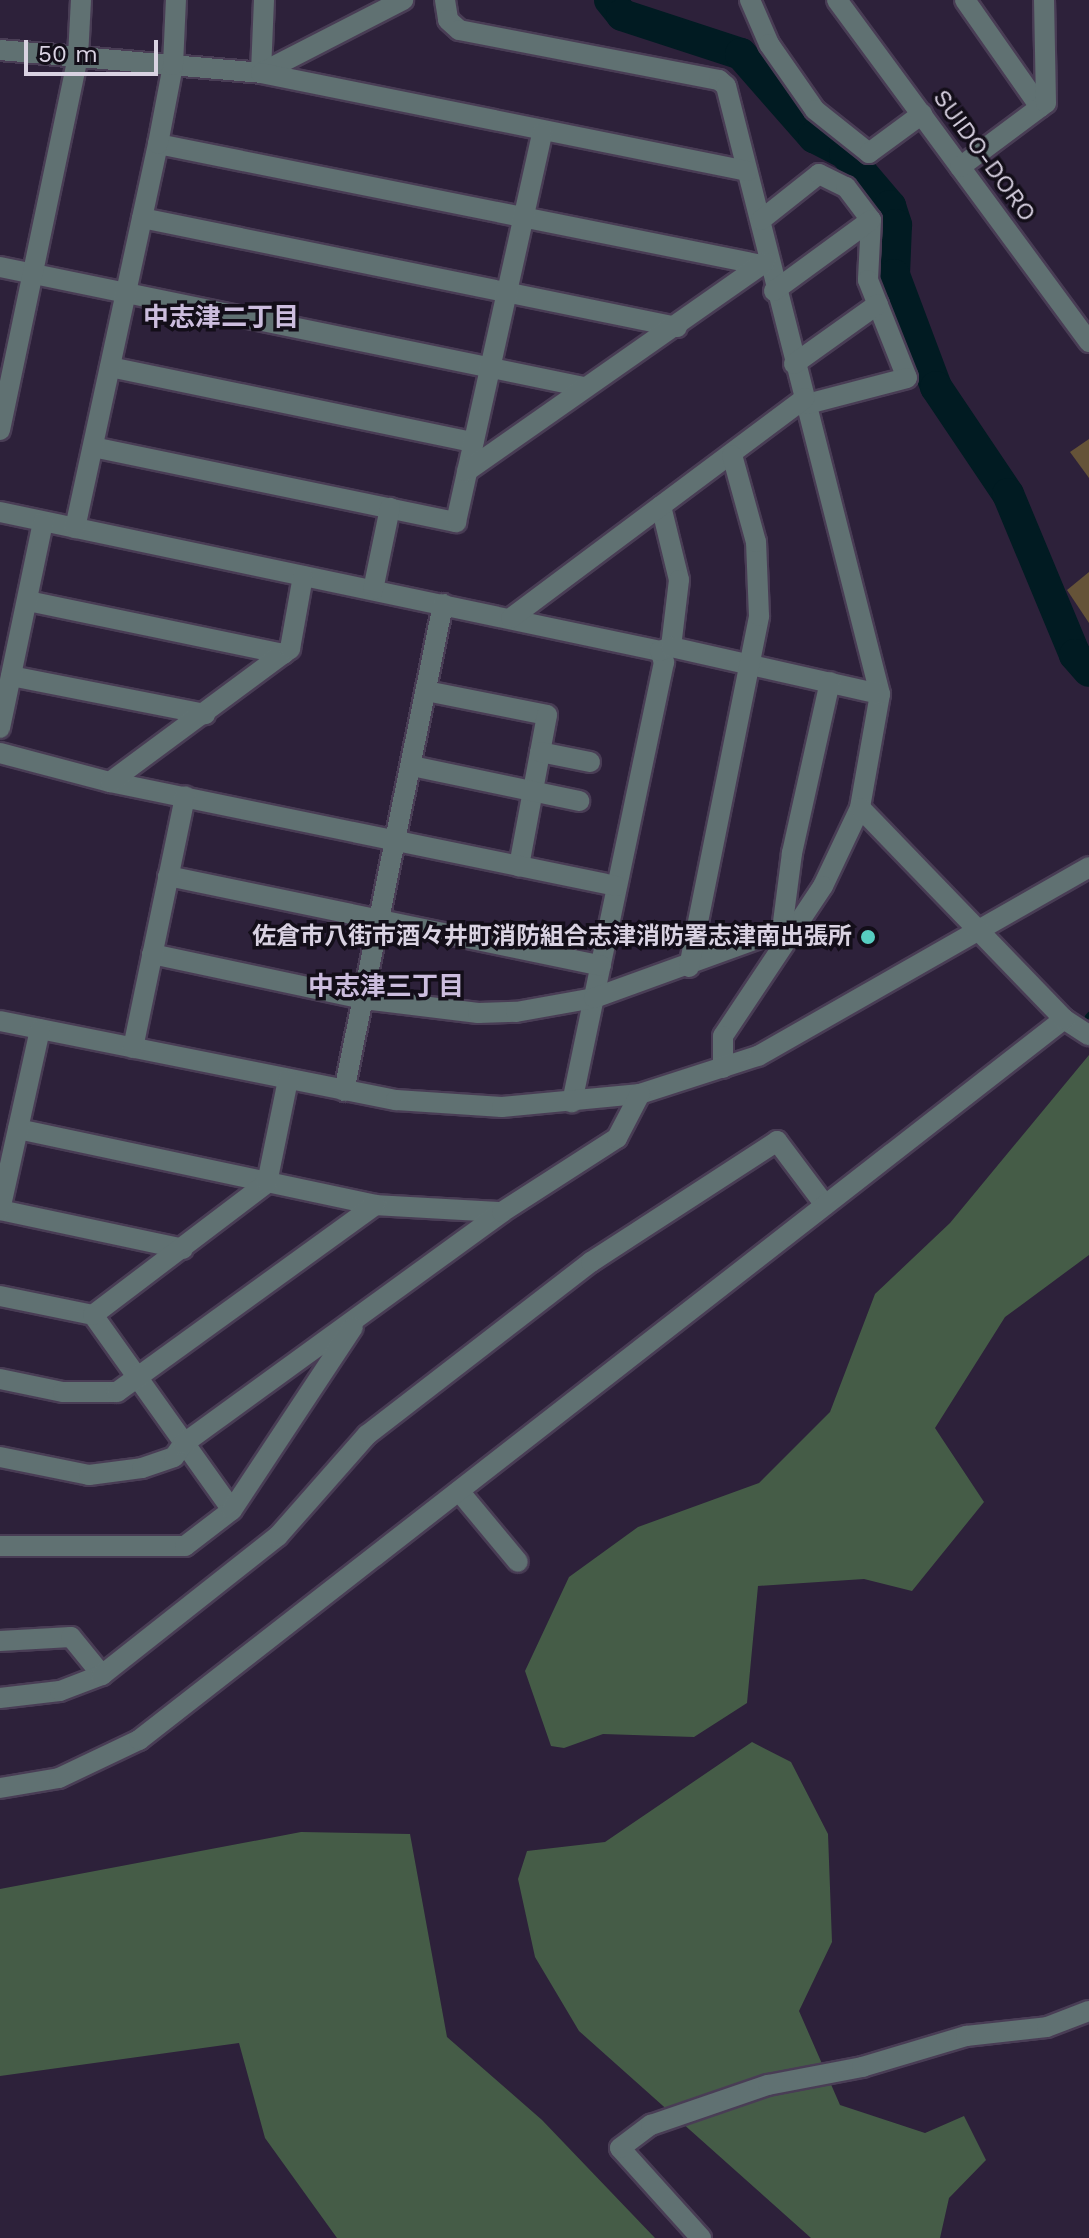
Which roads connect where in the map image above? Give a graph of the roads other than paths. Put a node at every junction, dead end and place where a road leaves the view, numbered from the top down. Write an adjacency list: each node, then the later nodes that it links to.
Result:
1 (81, 0): 11 (street)
2 (176, 0): 12 (street)
3 (264, 0): 13 (street)
4 (403, 0): 13 (street)
5 (445, 0): 19 (street)
6 (750, 0): 15 (street)
7 (837, 0): 15 (street, SUIDO-DORO)
8 (965, 0): 14 (street)
9 (1044, 0): 14 (street)
10 (0, 50): 11 (street)
11 (78, 57): 12 (street); 26 (street)
12 (173, 65): 13 (street); 17 (street)
13 (261, 73): 16 (street)
14 (1040, 107): 18 (street)
15 (922, 114): 18 (street, SUIDO-DORO)
16 (542, 133): 19 (street); 20 (street)
17 (158, 144): 20 (street); 21 (street)
18 (960, 167): 32 (street, SUIDO-DORO)
19 (747, 171): 22 (street)
20 (524, 217): 24 (street); 28 (street)
21 (142, 218): 28 (street); 29 (street)
22 (761, 220): 23 (street); 24 (street)
23 (871, 220): 27 (street); 30 (street)
24 (764, 263): 27 (street); 31 (street)
25 (0, 267): 26 (street)
26 (35, 275): 29 (street); 38 (street)
27 (774, 291): 33 (street)
28 (507, 293): 31 (street); 35 (street)
29 (125, 294): 34 (street); 35 (street)
30 (878, 304): 33 (street); 37 (street)
31 (677, 327): 36 (street)
32 (1089, 342)
33 (794, 364): 37 (street)
34 (110, 367): 39 (street); 40 (street)
35 (490, 369): 36 (street); 39 (street)
36 (584, 387): 42 (street)
37 (806, 401): 41 (street); 59 (street)
38 (0, 430)
39 (473, 442): 42 (street)
40 (93, 447): 44 (street); 47 (street)
41 (732, 455): 43 (street); 55 (street)
42 (467, 471): 44 (street)
43 (661, 506): 52 (street); 53 (street)
44 (390, 508): 49 (street)
45 (0, 512): 46 (street)
46 (43, 522): 47 (street); 50 (street)
47 (75, 528): 48 (street)
48 (303, 576): 49 (street); 54 (street)
49 (373, 590): 51 (street)
50 (28, 601): 54 (street); 56 (street)
51 (443, 604): 52 (street); 58 (street)
52 (511, 618): 53 (street)
53 (666, 649): 55 (street); 75 (street)
54 (284, 654): 60 (street)
55 (750, 665): 57 (street); 81 (street)
56 (11, 676): 60 (street); 61 (street)
57 (830, 682): 59 (street); 77 (street)
58 (426, 691): 62 (street); 65 (street)
59 (880, 694): 70 (street)
60 (205, 714): 66 (street)
61 (0, 728)
62 (540, 752): 64 (street); 67 (street)
63 (0, 753): 66 (street)
64 (590, 762)
65 (412, 766): 67 (street); 71 (street)
66 (110, 782): 68 (street)
67 (533, 793): 69 (street); 72 (street)
68 (185, 796): 71 (street); 74 (street)
69 (579, 801)
70 (860, 808): 77 (street); 78 (street)
71 (397, 840): 72 (street); 76 (street)
72 (519, 866): 75 (street)
73 (1089, 867): 78 (street)
74 (168, 876): 76 (street); 79 (street)
75 (616, 886): 80 (street)
76 (381, 921): 80 (street); 83 (street)
77 (789, 929): 81 (street); 89 (street)
78 (978, 932): 84 (street); 89 (street)
79 (152, 954): 83 (street); 88 (street)
80 (601, 966): 82 (street)
81 (689, 967): 82 (street)
82 (594, 998): 83 (street); 93 (street)
83 (364, 999): 91 (street)
84 (1064, 1019): 87 (street); 97 (street)
85 (0, 1021): 86 (street)
86 (40, 1029): 88 (street); 94 (street)
87 (1089, 1035)
88 (133, 1048): 90 (street)
89 (723, 1068): 92 (street)
90 (288, 1080): 91 (street); 95 (street)
91 (344, 1091): 93 (street)
92 (640, 1094): 93 (street); 99 (street)
93 (572, 1103)
94 (18, 1129): 95 (street); 98 (street)
95 (267, 1183): 96 (street); 100 (street)
96 (375, 1205): 99 (street); 105 (street)
97 (825, 1205): 108 (street); 113 (street)
98 (0, 1210): 100 (street)
99 (502, 1212): 103 (street)
100 (183, 1249): 102 (street)
101 (0, 1296): 102 (street)
102 (93, 1315): 105 (street)
103 (359, 1318): 106 (street); 109 (street)
104 (0, 1379): 105 (street)
105 (138, 1381): 106 (street)
106 (183, 1444): 107 (street); 109 (street)
107 (0, 1457)
108 (459, 1491): 111 (street); 115 (street)
109 (232, 1510): 110 (street)
110 (0, 1546)
111 (518, 1562)
112 (0, 1641): 113 (street)
113 (102, 1675): 114 (street)
114 (0, 1698)
115 (0, 1788)
116 (1089, 2011): 117 (street)
117 (701, 2238)

